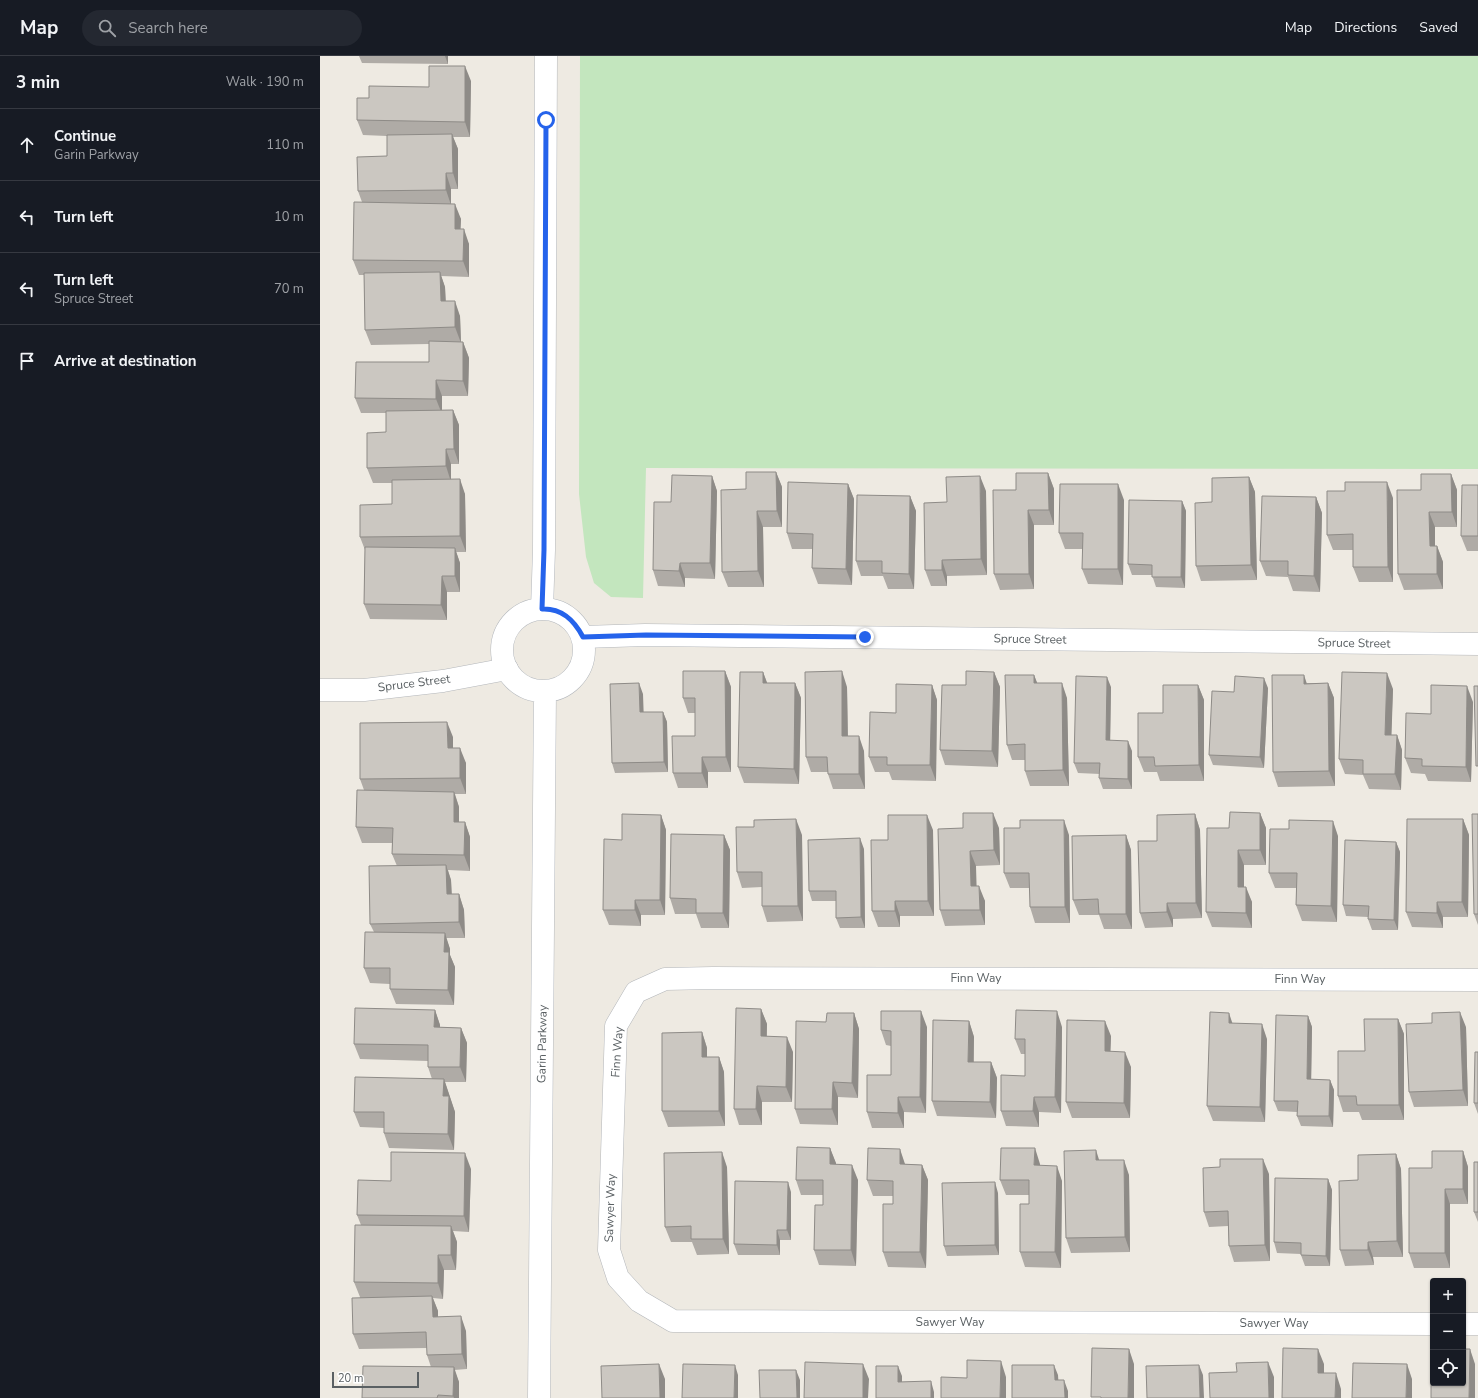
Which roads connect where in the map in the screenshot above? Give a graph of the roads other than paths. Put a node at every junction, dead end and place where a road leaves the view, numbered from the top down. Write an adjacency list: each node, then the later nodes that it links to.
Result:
1 (546, 56): 2 (street)
2 (542, 609): 3 (street); 5 (street)
3 (583, 637): 4 (street, Spruce Street); 7 (street)
4 (1478, 644)
5 (507, 668): 6 (street, Spruce Street); 7 (street)
6 (320, 690)
7 (545, 691): 13 (street, Garin Parkway)
8 (1478, 980): 9 (street, Finn Way)
9 (612, 1145): 10 (street, Sawyer Way)
10 (1430, 1324)
11 (1466, 1324): 12 (street)
12 (1478, 1324)
13 (539, 1398)

